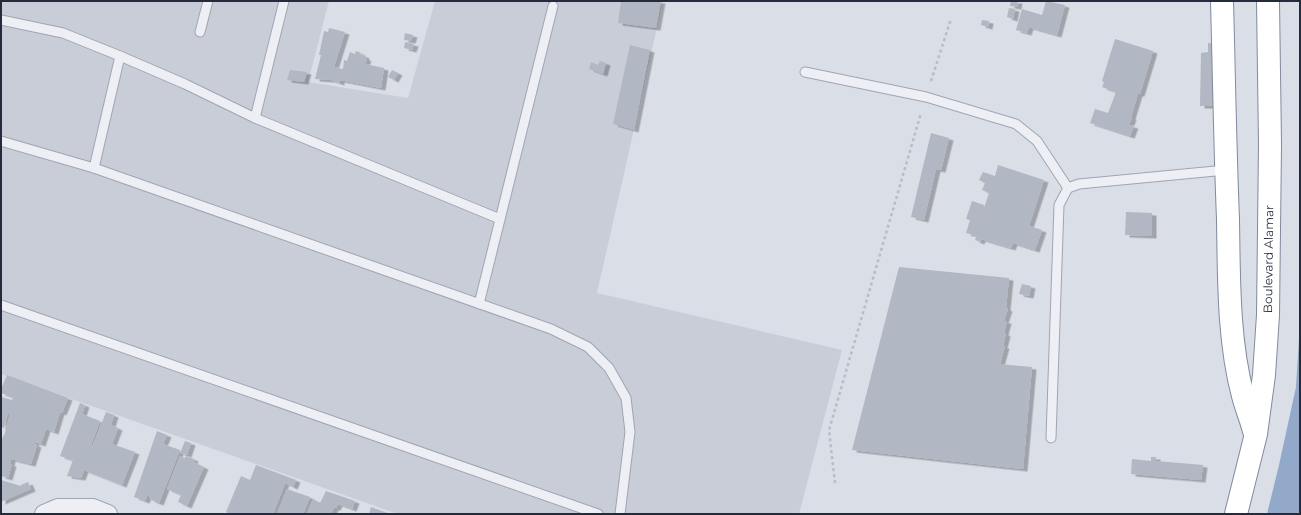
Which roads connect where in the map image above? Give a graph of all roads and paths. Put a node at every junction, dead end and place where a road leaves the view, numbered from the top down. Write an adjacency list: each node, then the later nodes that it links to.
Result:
1 (208, 1): 8 (lane)
2 (284, 1): 12 (lane)
3 (1222, 1): 15 (highway)
4 (1268, 1): 20 (highway, Boulevard Alamar)
5 (553, 6): 17 (lane)
6 (951, 19): 11 (path)
7 (1, 20): 9 (lane)
8 (200, 32)
9 (120, 56): 12 (lane); 14 (lane)
10 (805, 72): 11 (lane)
11 (926, 97): 16 (lane); 22 (path)
12 (256, 118): 17 (lane)
13 (1, 141): 14 (lane)
14 (94, 168): 18 (lane)
15 (1226, 170): 16 (lane); 20 (highway)
16 (1068, 188): 21 (lane)
17 (500, 219): 18 (lane)
18 (479, 304): 26 (lane)
19 (1, 305): 25 (lane)
20 (1256, 434): 27 (highway, Boulevard Alamar)
21 (1052, 438)
22 (835, 483)
23 (44, 514): 24 (street)
24 (108, 514)
25 (598, 514)
26 (620, 514)
27 (1236, 514)

